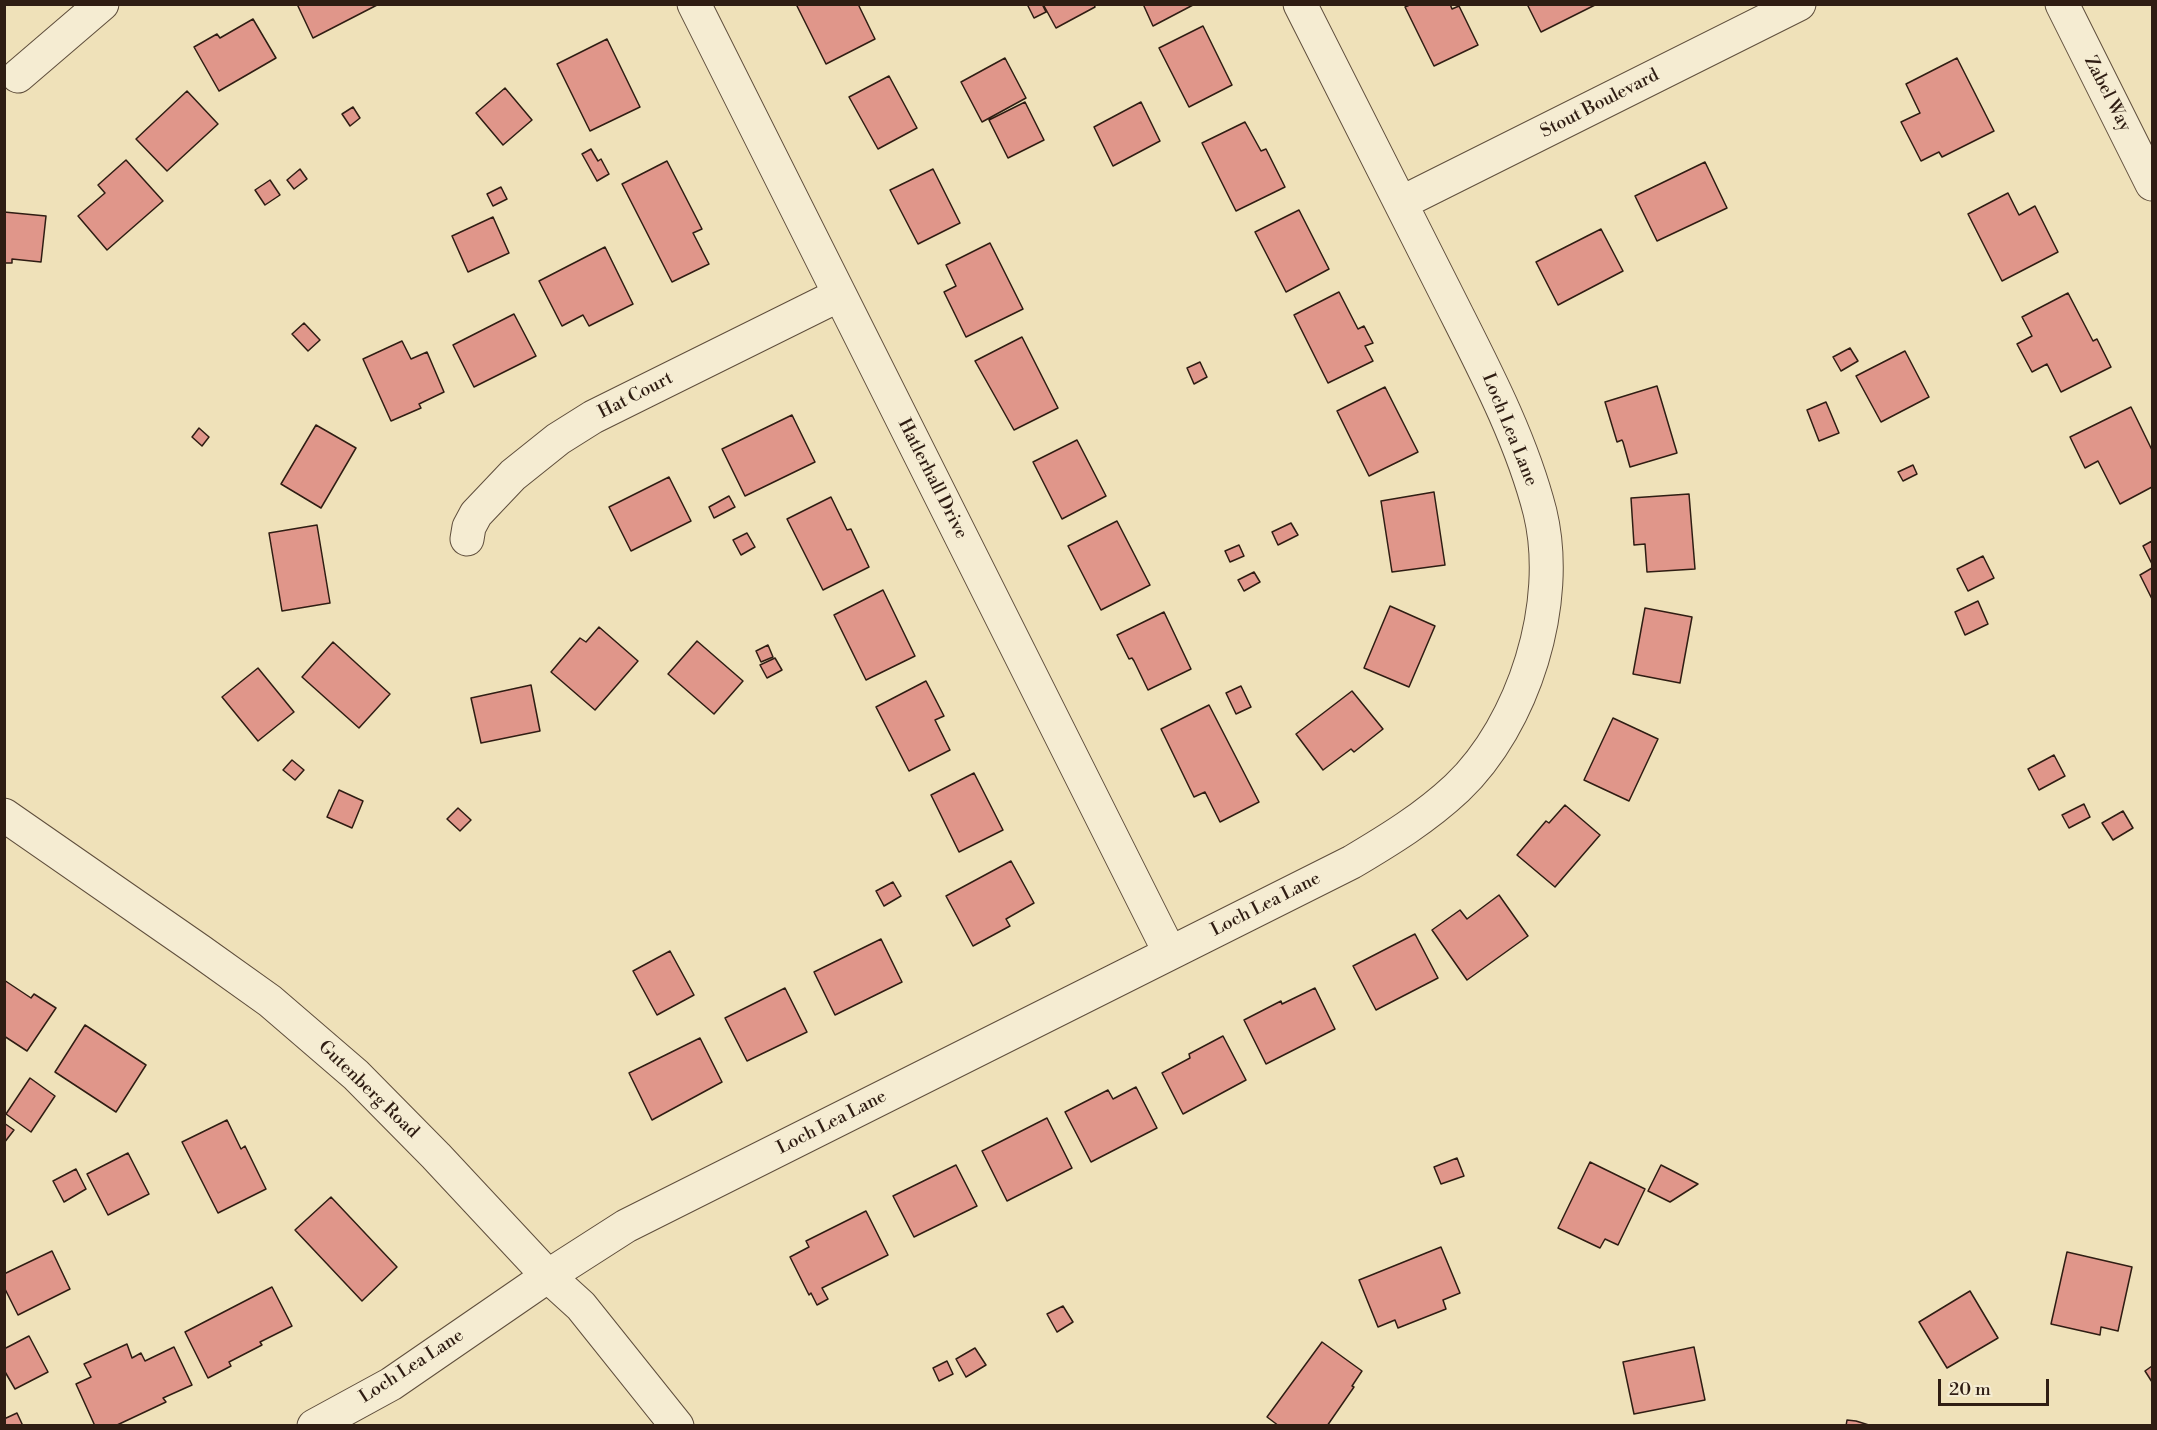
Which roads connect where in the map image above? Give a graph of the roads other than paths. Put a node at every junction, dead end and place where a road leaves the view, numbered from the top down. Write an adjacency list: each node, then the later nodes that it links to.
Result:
1 (102, 4): 6 (street)
2 (694, 4): 9 (street, Hatlerhall Drive)
3 (1300, 4): 8 (street, Loch Lea Lane)
4 (1799, 4): 8 (street, Stout Boulevard)
5 (2062, 4): 7 (street, Zabel Way)
6 (18, 76)
7 (2152, 184)
8 (1401, 203): 12 (street, Loch Lea Lane)
9 (840, 295): 10 (street, Hat Court); 12 (street, Hatlerhall Drive)
10 (467, 539)
11 (4, 815): 13 (street, Gutenberg Road)
12 (1170, 953): 13 (street, Loch Lea Lane)
13 (548, 1275): 14 (street, Loch Lea Lane); 15 (street, Gutenberg Road)
14 (314, 1425)
15 (677, 1425)

